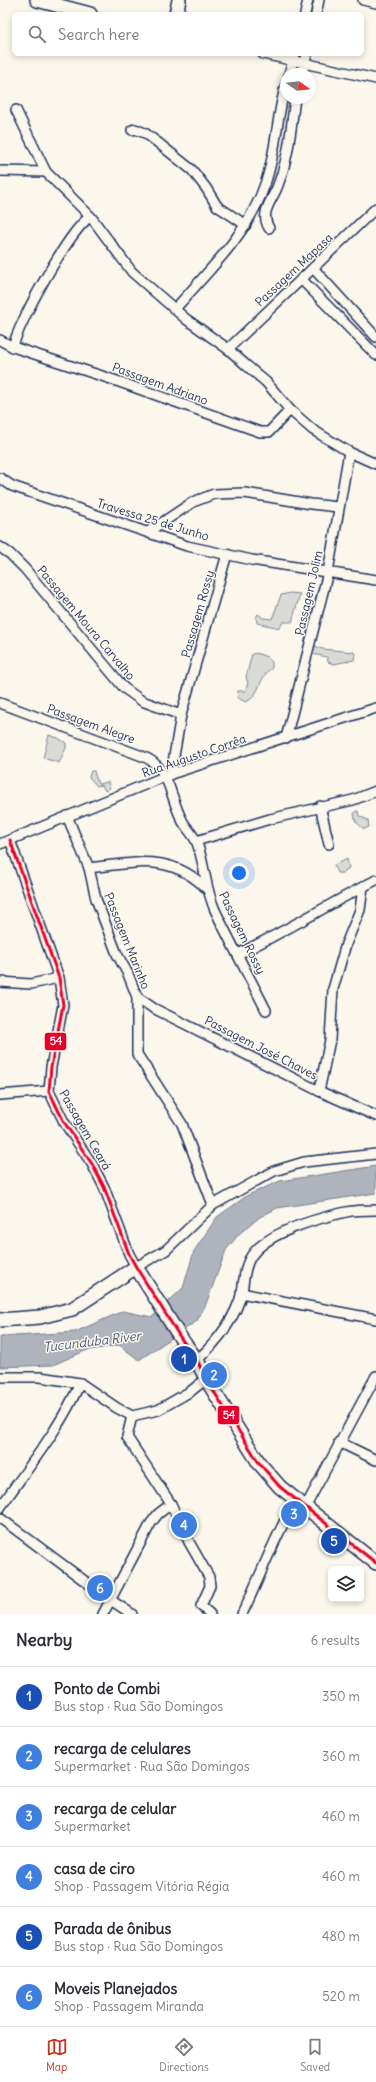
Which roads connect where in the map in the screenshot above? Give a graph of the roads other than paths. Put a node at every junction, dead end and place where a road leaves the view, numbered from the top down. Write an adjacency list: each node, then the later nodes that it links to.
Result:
1 (37, 0): 7 (street)
2 (179, 0): 8 (street)
3 (308, 0): 9 (street)
4 (319, 0): 10 (street)
5 (364, 0): 6 (street)
6 (376, 3)
7 (82, 12)
8 (176, 12)
9 (305, 12)
10 (316, 12)
11 (284, 56): 12 (street)
12 (294, 57): 13 (street); 14 (street)
13 (306, 59): 15 (street)
14 (291, 68)
15 (376, 79)
16 (280, 104): 24 (street)
17 (294, 104): 25 (street)
18 (16, 110): 21 (street)
19 (132, 130): 24 (street)
20 (0, 171): 21 (street)
21 (46, 172): 23 (street)
22 (376, 208): 26 (street, Passagem Mapasa)
23 (90, 216): 27 (street); 30 (street)
24 (246, 225): 27 (street)
25 (269, 228)
26 (307, 273): 28 (street); 31 (street, Passagem Mapasa); 32 (street)
27 (175, 309): 31 (street)
28 (376, 337)
29 (0, 340): 30 (street, Passagem Adriano)
30 (13, 348): 33 (street, Passagem Adriano)
31 (228, 349): 33 (street)
32 (376, 355)
33 (290, 410): 34 (street)
34 (349, 452): 35 (street); 37 (street, Passagem Jolim)
35 (376, 464)
36 (0, 478): 38 (street, Travessa 25 de Junho)
37 (338, 507): 38 (street); 41 (street, Passagem Jolim)
38 (148, 532): 40 (street, Travessa 25 de Junho)
39 (0, 547): 45 (street, Passagem Moura Carvalho)
40 (227, 554): 41 (street, Travessa 25 de Junho); 45 (street, Passagem Rossy)
41 (328, 572): 42 (street, Travessa 25 de Junho); 46 (street, Passagem Jolim)
42 (376, 580)
43 (0, 703): 47 (street, Passagem Alegre)
44 (376, 708): 46 (street, Rua Augusto Corrêa)
45 (181, 715): 47 (street, Passagem Rossy)
46 (286, 738): 47 (street, Rua Augusto Corrêa)
47 (168, 776): 50 (street, Rua Augusto Corrêa); 52 (street, Passagem Rossy)
48 (376, 791): 49 (street)
49 (320, 806): 52 (street); 54 (street)
50 (67, 816): 51 (street, Rua Augusto Corrêa); 55 (street, Passagem Marinho)
51 (10, 840): 53 (street, Rua Augusto Corrêa); 60 (street, Passagem Ceará)
52 (196, 841): 58 (street, Passagem Rossy)
53 (0, 844)
54 (328, 844)
55 (89, 868): 58 (street); 62 (street, Passagem Marinho)
56 (376, 880): 57 (street)
57 (363, 887): 59 (street); 65 (street)
58 (208, 890): 59 (street, Passagem Rossy)
59 (238, 954): 63 (street, Passagem Rossy)
60 (59, 978): 61 (street); 64 (street, Passagem Ceará)
61 (0, 982)
62 (137, 997): 65 (street, Passagem José Chaves); 69 (street, Passagem Marinho)
63 (266, 1010)
64 (49, 1091): 66 (street); 71 (street, Passagem Ceará)
65 (319, 1091): 67 (street, Passagem José Chaves)
66 (0, 1095)
67 (376, 1116)
68 (376, 1154): 69 (street)
69 (213, 1205): 71 (street)
70 (376, 1210): 72 (street)
71 (136, 1267): 74 (street); 75 (street)
72 (241, 1293): 73 (street); 75 (street)
73 (376, 1319)
74 (0, 1320)
75 (197, 1360): 78 (street)
76 (0, 1377): 79 (street)
77 (376, 1377): 81 (street)
78 (206, 1379): 80 (street); 83 (street)
79 (80, 1383): 80 (street); 85 (street)
80 (132, 1416): 84 (street)
81 (339, 1442): 82 (street); 83 (street)
82 (376, 1460)
83 (301, 1503): 87 (street); 92 (street)
84 (171, 1504): 88 (street); 91 (street)
85 (0, 1508)
86 (0, 1518): 88 (street)
87 (376, 1563)
88 (109, 1599): 89 (street); 90 (street)
89 (103, 1614)
90 (132, 1614)
91 (210, 1614)
92 (242, 1614)

